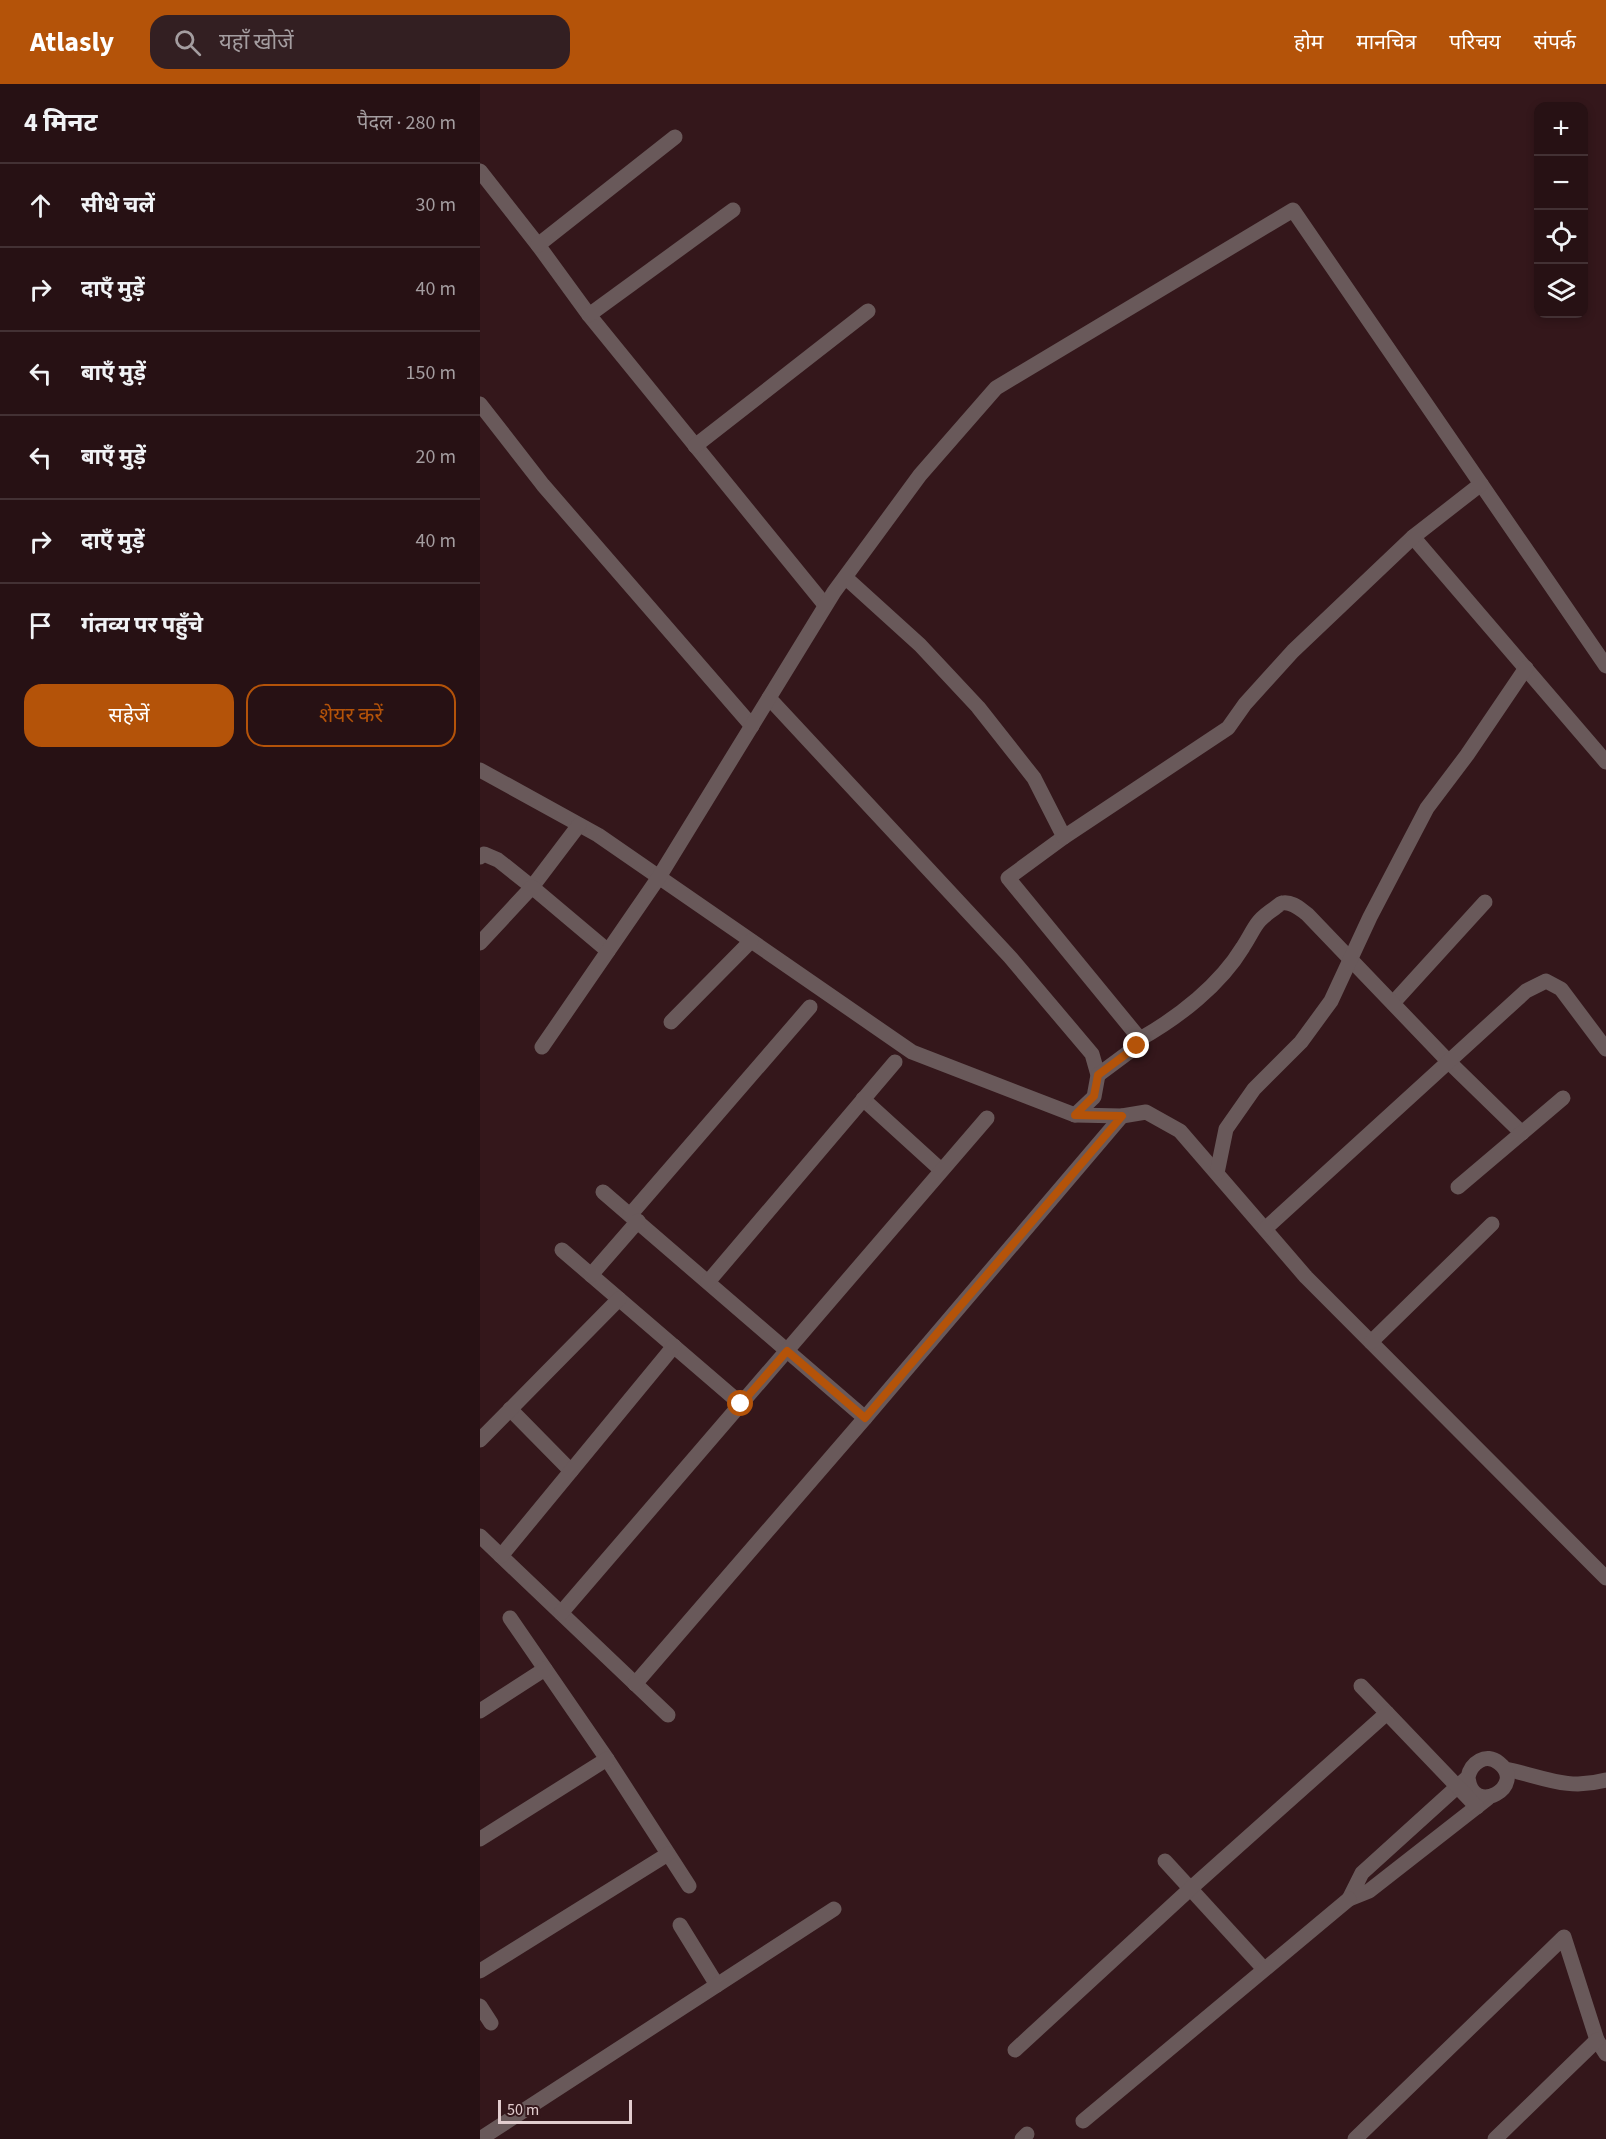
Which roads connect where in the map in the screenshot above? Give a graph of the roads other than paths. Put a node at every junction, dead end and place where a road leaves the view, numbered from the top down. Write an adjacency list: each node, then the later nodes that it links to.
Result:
1 (675, 137): 4 (street)
2 (480, 171): 4 (street)
3 (733, 210): 6 (street)
4 (538, 245): 6 (street)
5 (868, 310): 8 (street)
6 (590, 315): 8 (street)
7 (480, 404): 16 (street)
8 (695, 446): 12 (street)
9 (1481, 484): 10 (street); 11 (street); 13 (street)
10 (1413, 537): 14 (street); 20 (street)
11 (845, 577): 12 (street); 20 (street)
12 (825, 605): 15 (street)
13 (1606, 666)
14 (1526, 668): 17 (street); 28 (street)
15 (769, 698): 16 (street); 37 (street)
16 (752, 726): 22 (street)
17 (1606, 762)
18 (480, 770): 19 (street)
19 (579, 825): 22 (street); 23 (street)
20 (1064, 837): 32 (street)
21 (480, 857): 23 (street)
22 (658, 877): 25 (street); 27 (street)
23 (532, 887): 26 (street); 27 (street)
24 (1485, 902): 29 (street)
25 (751, 941): 31 (street); 40 (street)
26 (480, 943)
27 (608, 951): 33 (street)
28 (1351, 958): 29 (street); 32 (street); 45 (street)
29 (1393, 1003): 35 (street)
30 (810, 1006): 48 (street)
31 (671, 1022)
32 (1140, 1039): 37 (street)
33 (542, 1047)
34 (1606, 1049): 35 (street)
35 (1448, 1061): 43 (street); 50 (street)
36 (895, 1062): 39 (street)
37 (1098, 1075): 40 (street)
38 (1563, 1098): 43 (street)
39 (864, 1099): 44 (street); 53 (street)
40 (1075, 1115): 41 (street)
41 (1122, 1116): 45 (street); 60 (street)
42 (987, 1118): 44 (street)
43 (1522, 1133): 46 (street)
44 (941, 1170): 57 (street)
45 (1217, 1173): 50 (street)
46 (1458, 1187)
47 (603, 1192): 48 (street)
48 (634, 1218): 52 (street); 53 (street)
49 (1492, 1224): 55 (street)
50 (1265, 1229): 55 (street)
51 (562, 1250): 52 (street)
52 (591, 1275): 54 (street)
53 (708, 1282): 57 (street)
54 (619, 1299): 56 (street); 59 (street)
55 (1371, 1342): 65 (street)
56 (674, 1346): 58 (street); 62 (street)
57 (787, 1351): 58 (street); 60 (street)
58 (741, 1404): 66 (street)
59 (510, 1410): 61 (street); 62 (street)
60 (865, 1418): 69 (street)
61 (480, 1440)
62 (571, 1471): 64 (street)
63 (480, 1536): 64 (street)
64 (501, 1556): 66 (street)
65 (1606, 1578)
66 (561, 1613): 69 (street)
67 (510, 1618): 68 (street)
68 (545, 1669): 71 (street); 74 (street)
69 (635, 1684): 73 (street)
70 (1361, 1686): 72 (street)
71 (480, 1711)
72 (1387, 1713): 77 (street); 83 (street)
73 (668, 1715)
74 (607, 1759): 79 (street); 80 (street)
75 (1505, 1769): 76 (street); 77 (street); 78 (street)
76 (1606, 1780)
77 (1463, 1782): 78 (street); 84 (street)
78 (1482, 1802): 84 (street)
79 (480, 1839)
80 (668, 1854): 82 (street); 88 (street)
81 (1165, 1861): 83 (street)
82 (689, 1887)
83 (1190, 1888): 87 (street); 93 (street)
84 (1349, 1899): 87 (street)
85 (834, 1909): 89 (street)
86 (680, 1925): 89 (street)
87 (1264, 1969): 95 (street)
88 (480, 1971)
89 (717, 1985): 96 (street)
90 (480, 2006): 91 (street)
91 (491, 2023)
92 (1598, 2040): 94 (street); 97 (street); 98 (street)
93 (1015, 2050)
94 (1606, 2054)
95 (1083, 2121)
96 (480, 2139)
97 (1355, 2139)
98 (1495, 2139)

